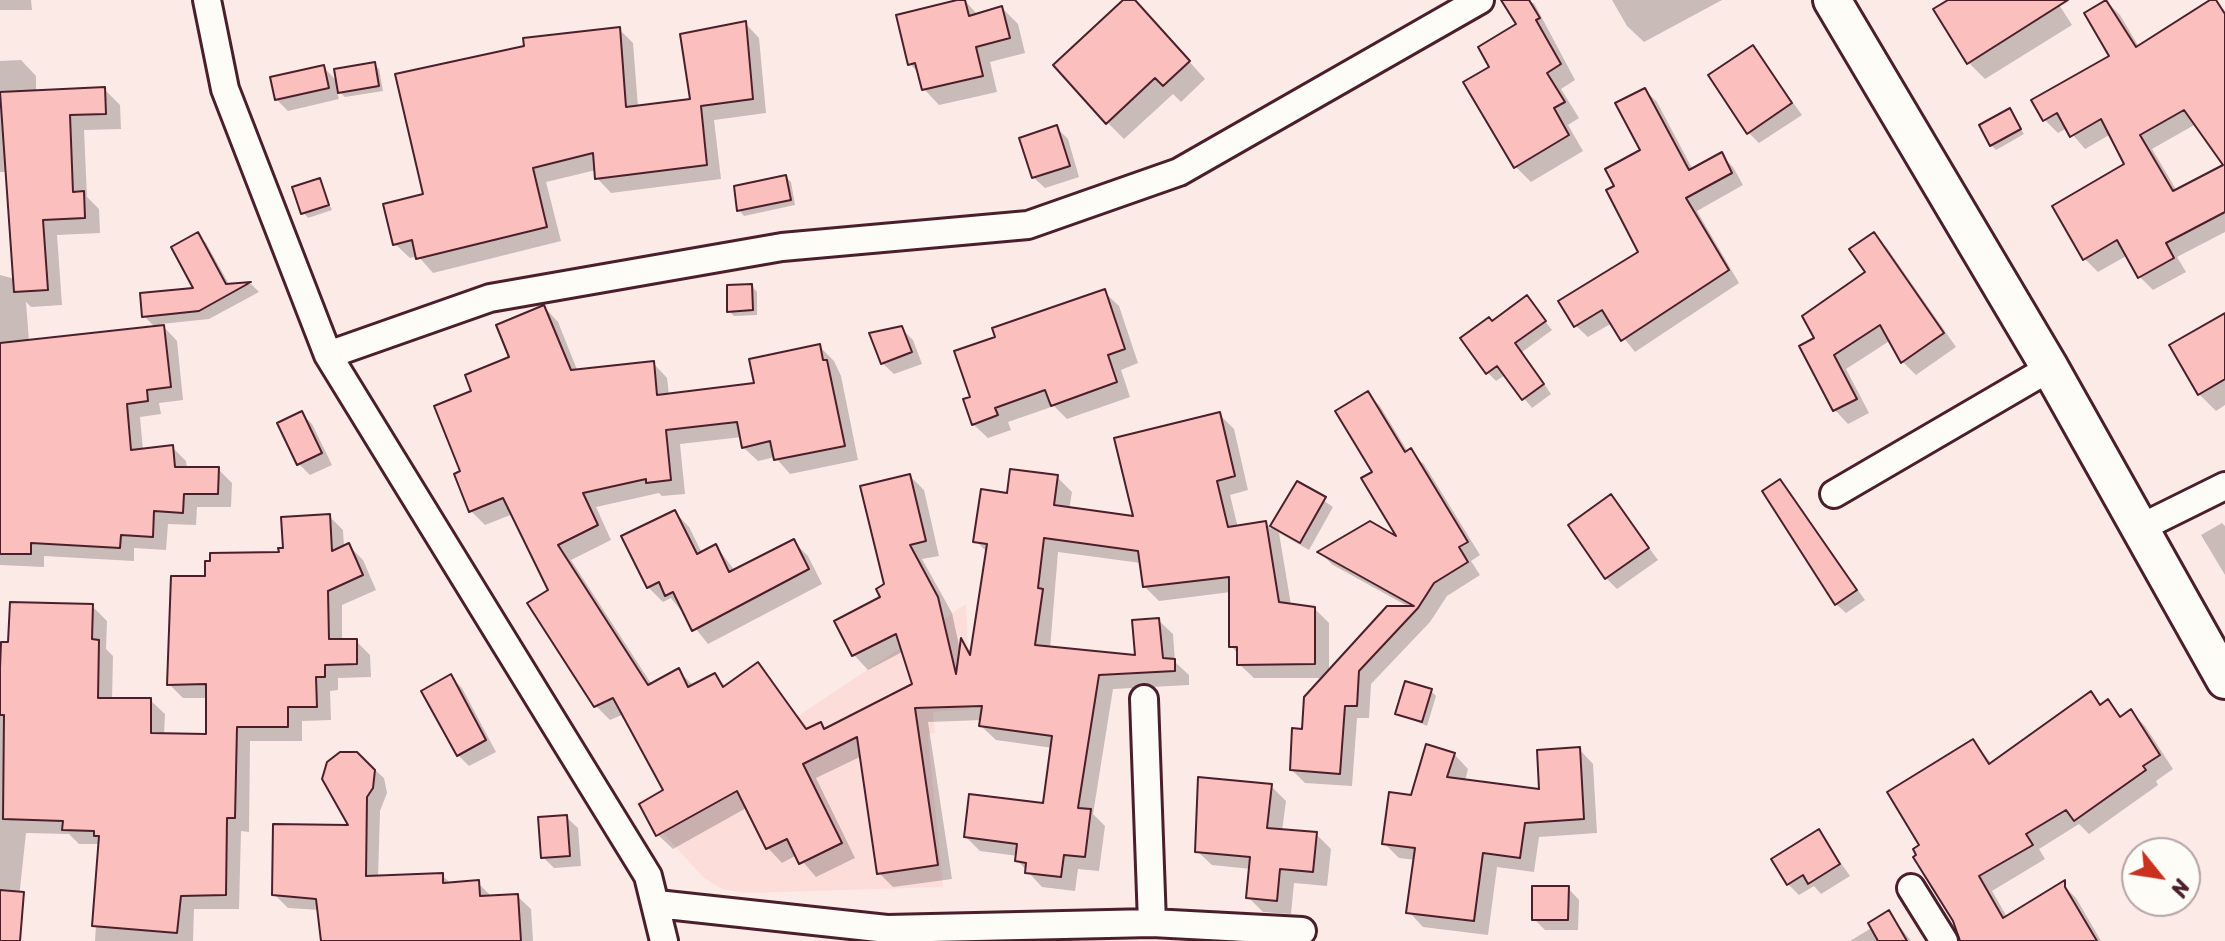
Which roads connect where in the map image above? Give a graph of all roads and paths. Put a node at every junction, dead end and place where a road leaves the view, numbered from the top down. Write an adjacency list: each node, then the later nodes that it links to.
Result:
1 (207, 0): 4 (street)
2 (1480, 0): 4 (street)
3 (1832, 0): 5 (street)
4 (328, 355): 12 (street)
5 (2050, 368): 7 (street); 8 (street)
6 (2225, 486): 8 (street)
7 (1834, 494)
8 (2138, 529): 9 (street)
9 (2225, 680)
10 (1144, 699): 13 (street)
11 (1911, 888): 16 (street)
12 (657, 904): 13 (street); 15 (street)
13 (1152, 923): 14 (street)
14 (1302, 931)
15 (664, 941)
16 (1944, 941)

